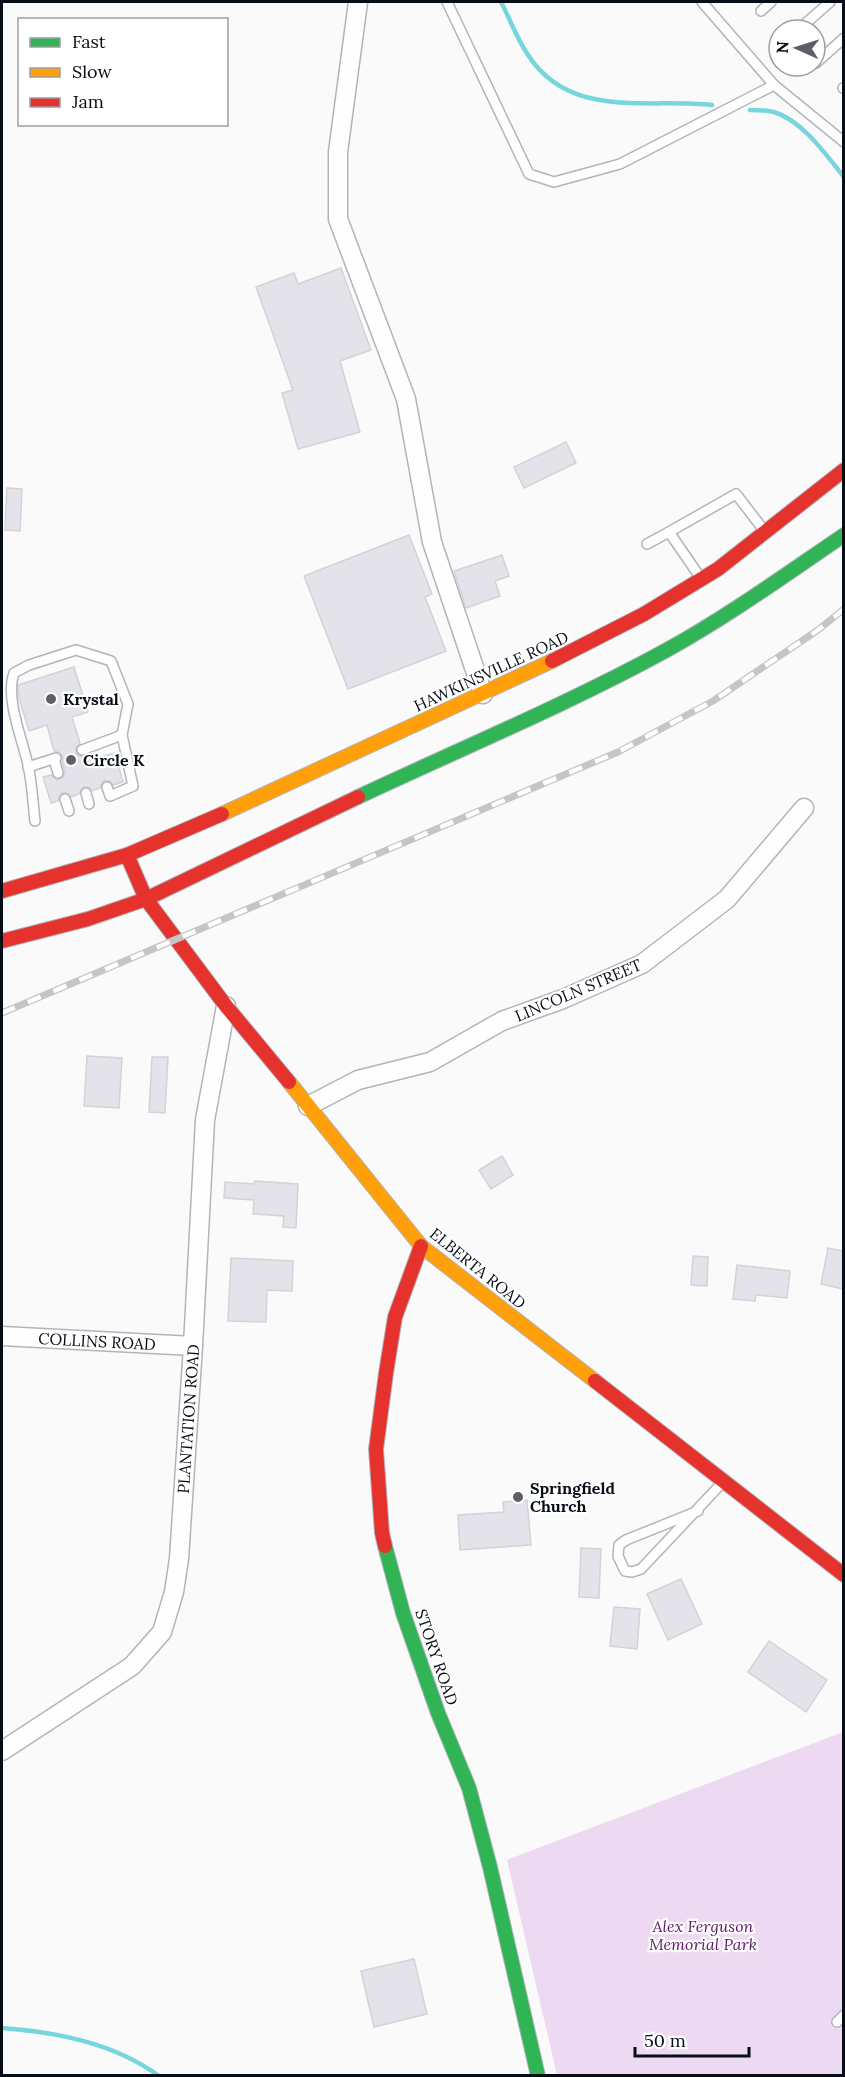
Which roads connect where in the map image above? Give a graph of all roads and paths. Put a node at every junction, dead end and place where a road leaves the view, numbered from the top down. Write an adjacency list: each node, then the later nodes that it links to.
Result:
1 (358, 2): 18 (street)
2 (447, 2): 10 (lane)
3 (702, 2): 10 (lane)
4 (771, 2): 6 (lane)
5 (830, 2): 7 (lane)
6 (761, 10)
7 (812, 18)
8 (843, 38): 9 (lane)
9 (827, 53)
10 (774, 85): 11 (lane)
11 (843, 142)
12 (843, 470): 14 (main road, HAWKINSVILLE ROAD)
13 (669, 532): 14 (lane); 16 (lane); 17 (lane)
14 (765, 532): 17 (main road, HAWKINSVILLE ROAD)
15 (843, 535): 34 (main road)
16 (646, 544)
17 (701, 579): 18 (main road, HAWKINSVILLE ROAD)
18 (483, 693): 32 (main road, HAWKINSVILLE ROAD)
19 (122, 735): 20 (lane); 23 (lane); 25 (lane)
20 (94, 746): 21 (lane); 22 (lane)
21 (82, 750)
22 (98, 758)
23 (28, 767): 24 (lane); 31 (lane)
24 (58, 773)
25 (106, 786)
26 (86, 793): 28 (lane)
27 (65, 799): 30 (lane)
28 (89, 804)
29 (804, 808): 37 (street, LINCOLN STREET)
30 (69, 811)
31 (35, 821)
32 (127, 855): 33 (main road, HAWKINSVILLE ROAD); 34 (main road, ELBERTA ROAD)
33 (2, 891)
34 (146, 899): 35 (main road); 36 (main road, ELBERTA ROAD)
35 (2, 941)
36 (226, 1005): 37 (main road, ELBERTA ROAD); 40 (street, PLANTATION ROAD)
37 (308, 1106): 38 (main road, ELBERTA ROAD)
38 (421, 1246): 41 (main road, ELBERTA ROAD); 45 (main road, STORY ROAD)
39 (2, 1336): 40 (street, COLLINS ROAD)
40 (193, 1346): 44 (street, PLANTATION ROAD)
41 (724, 1482): 42 (lane); 43 (main road, ELBERTA ROAD)
42 (698, 1511): 42 (lane)
43 (843, 1575)
44 (2, 1751)
45 (538, 2076)

